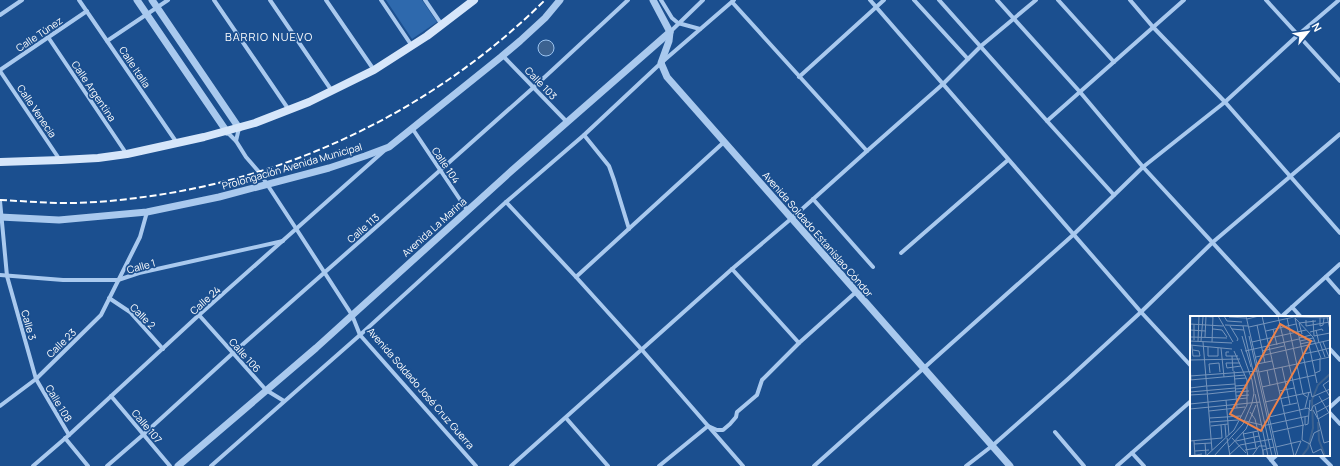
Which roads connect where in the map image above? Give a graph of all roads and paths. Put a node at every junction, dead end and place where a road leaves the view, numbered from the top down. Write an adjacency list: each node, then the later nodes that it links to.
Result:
1 (22, 0): 33 (street)
2 (79, 0): 31 (street, Calle Italia)
3 (137, 0): 32 (street, Avenida Soldado José Cruz Guerra)
4 (152, 0): 29 (street)
5 (168, 0): 29 (street)
6 (214, 0): 58 (street)
7 (270, 0): 55 (street)
8 (326, 0): 50 (street)
9 (381, 0): 43 (street)
10 (425, 0): 36 (street)
11 (474, 0): 36 (main road)
12 (560, 0): 45 (street, Prolongación Avenida Municipal)
13 (628, 0): 54 (street, Calle 113)
14 (653, 0): 39 (street)
15 (661, 0): 35 (street)
16 (703, 0): 35 (street, Avenida La Marina)
17 (870, 0): 30 (street)
18 (884, 0): 30 (street)
19 (914, 0): 46 (street)
20 (939, 0): 44 (street)
21 (997, 0): 34 (street)
22 (1036, 0): 34 (street)
23 (1058, 0): 47 (street)
24 (1130, 0): 37 (street)
25 (1184, 0): 37 (street)
26 (1266, 0): 40 (street)
27 (1339, 0): 40 (street)
28 (733, 1): 38 (street); 51 (street)
29 (157, 7): 32 (street); 61 (street)
30 (876, 7): 51 (street); 53 (street)
31 (87, 11): 41 (street, Calle Túnez); 42 (street, Calle Italia)
32 (147, 14): 42 (street); 63 (street, Avenida Soldado José Cruz Guerra)
33 (0, 15)
34 (1014, 19): 44 (street); 56 (street)
35 (678, 23): 38 (street); 39 (street, Avenida La Marina)
36 (442, 25): 43 (main road)
37 (1153, 27): 47 (street); 57 (street)
38 (700, 29): 48 (street)
39 (670, 32): 48 (street); 60 (street, Avenida La Marina)
40 (1298, 35): 52 (street); 57 (street)
41 (48, 37): 49 (street, Calle Túnez); 71 (street, Calle Argentina)
42 (107, 41): 68 (street, Calle Italia)
43 (412, 46): 50 (main road)
44 (981, 46): 46 (street); 59 (street)
45 (503, 56): 54 (street, Calle 103); 62 (street, Prolongación Avenida Municipal)
46 (968, 59): 53 (street)
47 (1114, 62): 56 (street)
48 (661, 63): 65 (street); 67 (street, Avenida Soldado Estanislao Cóndor)
49 (0, 70): 72 (street, Calle Venecia)
50 (374, 70): 55 (main road)
51 (800, 77): 70 (street)
52 (1340, 81)
53 (943, 84): 70 (street); 73 (street)
54 (534, 87): 60 (street, Calle 103); 76 (street, Calle 113)
55 (332, 92): 58 (main road)
56 (1080, 92): 59 (street); 75 (street)
57 (1225, 102): 75 (street); 77 (street)
58 (289, 110): 61 (main road)
59 (1047, 121): 79 (street)
60 (567, 122): 83 (street, Avenida La Marina)
61 (239, 128): 63 (main road); 66 (street)
62 (412, 128): 69 (street, Prolongación Avenida Municipal); 76 (street, Calle 104)
63 (227, 132): 66 (street, Avenida Soldado José Cruz Guerra); 68 (main road)
64 (1340, 134): 77 (street)
65 (584, 135): 82 (street); 87 (street)
66 (236, 141): 78 (street, Avenida Soldado José Cruz Guerra)
67 (724, 142): 86 (street, Avenida Soldado Estanislao Cóndor); 87 (street)
68 (177, 143): 71 (main road)
69 (389, 147): 78 (street, Prolongación Avenida Municipal); 88 (street, Calle 24)
70 (867, 151): 80 (street)
71 (127, 154): 72 (main road)
72 (61, 160): 74 (main road)
73 (1008, 160): 90 (street); 93 (street)
74 (1, 161)
75 (1143, 167): 79 (street); 92 (street)
76 (440, 170): 83 (street, Calle 104); 97 (street, Calle 113)
77 (1290, 176): 89 (street); 92 (street)
78 (267, 184): 84 (street, Prolongación Avenida Municipal); 88 (street, Avenida Soldado José Cruz Guerra)
79 (1114, 195): 90 (street)
80 (813, 199): 86 (street); 95 (street)
81 (0, 201): 85 (street, Calle 3)
82 (506, 202): 100 (street); 113 (street)
83 (467, 210): 108 (street, Avenida La Marina)
84 (147, 212): 85 (street, Prolongación Avenida Municipal); 102 (street, Calle 23)
85 (1, 217): 99 (street, Calle 3)
86 (792, 218): 96 (street); 103 (street, Avenida Soldado Estanislao Cóndor)
87 (629, 229): 100 (street)
88 (297, 230): 91 (street, Calle 24); 97 (street, Avenida Soldado José Cruz Guerra)
89 (1340, 233)
90 (1073, 235): 107 (street); 121 (street)
91 (283, 240): 102 (street, Calle 1); 109 (street, Calle 24)
92 (1213, 242): 107 (street); 110 (street)
93 (901, 253)
94 (1340, 264): 101 (street)
95 (874, 267)
96 (732, 269): 114 (street); 117 (street)
97 (325, 273): 108 (street, Avenida Soldado José Cruz Guerra); 118 (street, Calle 113)
98 (0, 275): 99 (street, Calle 1)
99 (7, 276): 102 (street, Calle 1); 122 (street, Calle 3)
100 (576, 277): 117 (street)
101 (1326, 277): 104 (street); 106 (street)
102 (118, 280): 105 (street, Calle 23)
103 (856, 292): 114 (street); 121 (street, Avenida Soldado Estanislao Cóndor)
104 (1340, 293)
105 (109, 298): 115 (street, Calle 2); 122 (street, Calle 23)
106 (1292, 307): 111 (street); 112 (street)
107 (1141, 312): 120 (street); 138 (street)
108 (352, 314): 113 (street, Avenida Soldado José Cruz Guerra); 123 (street, Avenida La Marina)
109 (199, 315): 115 (street, Calle 24); 118 (street, Calle 106)
110 (1279, 316)
111 (1281, 316)
112 (1300, 316)
113 (360, 335): 126 (street); 147 (street, Avenida Soldado José Cruz Guerra)
114 (799, 343): 133 (street)
115 (163, 348): 124 (street, Calle 24)
116 (1330, 349): 119 (street)
117 (642, 350): 131 (street); 133 (street)
118 (232, 353): 123 (street, Calle 106); 135 (street, Calle 113)
119 (1340, 360)
120 (1190, 365)
121 (924, 369): 138 (street, Avenida Soldado Estanislao Cóndor); 152 (street)
122 (36, 379): 128 (street, Calle 23); 136 (street, Calle 108)
123 (266, 390): 126 (street, Calle 106); 145 (street, Avenida La Marina)
124 (111, 396): 135 (street, Calle 107); 136 (street, Calle 24)
125 (1340, 398): 129 (street)
126 (284, 401): 146 (street)
127 (1190, 402): 139 (street)
128 (0, 406)
129 (1330, 407)
130 (1330, 413): 132 (street)
131 (566, 418): 148 (street); 149 (street)
132 (1340, 424)
133 (708, 426): 150 (street); 151 (street)
134 (1055, 432): 155 (street)
135 (144, 434): 143 (street, Calle 113); 144 (street, Calle 107)
136 (69, 435): 137 (street, Calle 24)
137 (64, 438): 141 (street, Calle 24); 142 (street, Calle 108)
138 (992, 446): 153 (street); 154 (street, Avenida Soldado Estanislao Cóndor)
139 (1132, 453): 156 (street); 157 (street)
140 (1321, 456): 158 (street)
141 (33, 466)
142 (88, 466)
143 (106, 466)
144 (170, 466)
145 (178, 466)
146 (211, 466)
147 (476, 466)
148 (511, 466)
149 (608, 466)
150 (659, 466)
151 (743, 466)
152 (814, 466)
153 (966, 466)
154 (1010, 466)
155 (1084, 466)
156 (1117, 466)
157 (1144, 466)
158 (1331, 466)

